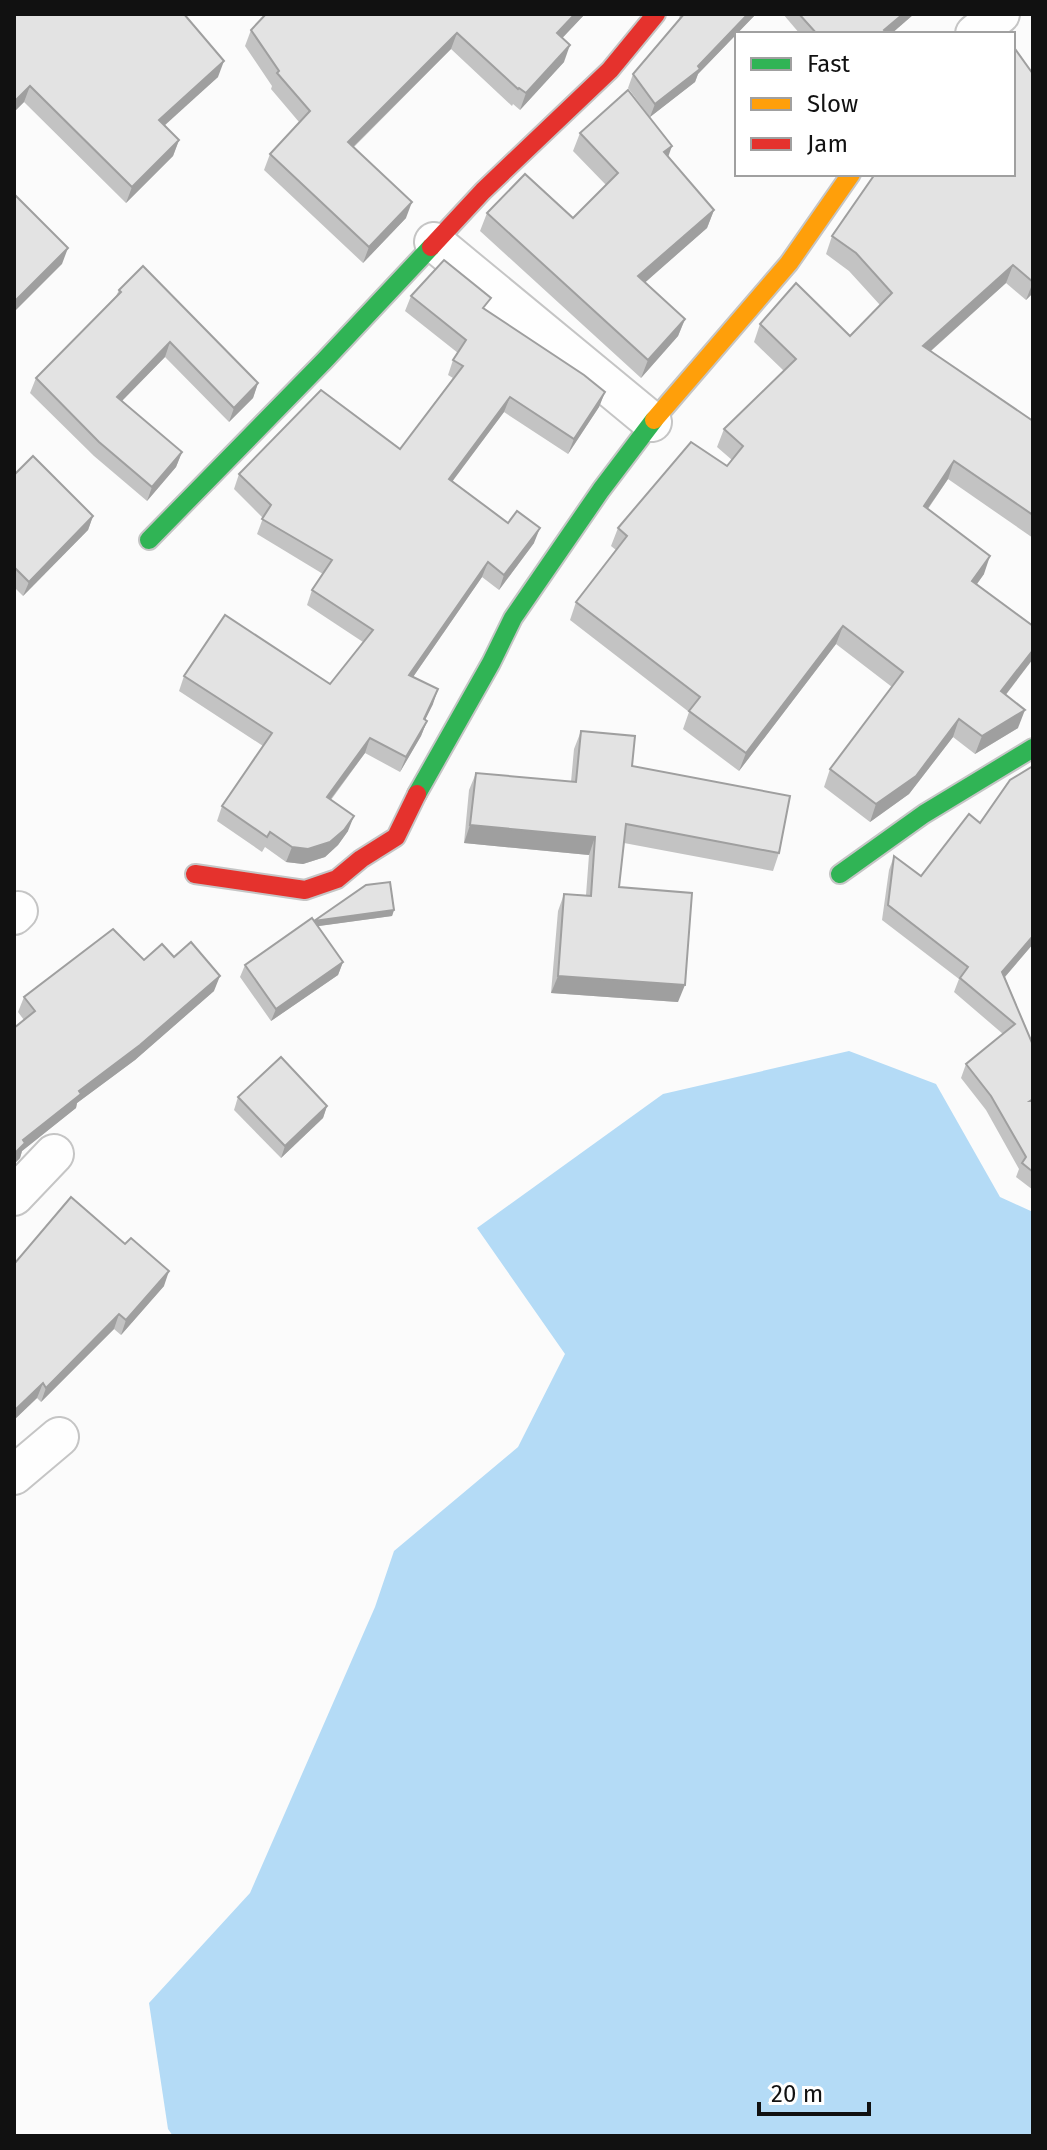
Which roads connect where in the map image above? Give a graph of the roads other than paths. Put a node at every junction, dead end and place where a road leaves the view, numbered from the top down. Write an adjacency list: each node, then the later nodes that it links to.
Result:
1 (656, 14): 5 (street)
2 (1000, 14): 3 (street)
3 (978, 32)
4 (850, 176): 6 (street)
5 (434, 242): 6 (street); 7 (street)
6 (652, 422): 9 (street)
7 (149, 540)
8 (1033, 748): 10 (street)
9 (195, 874)
10 (840, 874)
11 (54, 1154): 12 (street)
12 (14, 1196)
13 (59, 1437): 14 (street)
14 (14, 1475)

